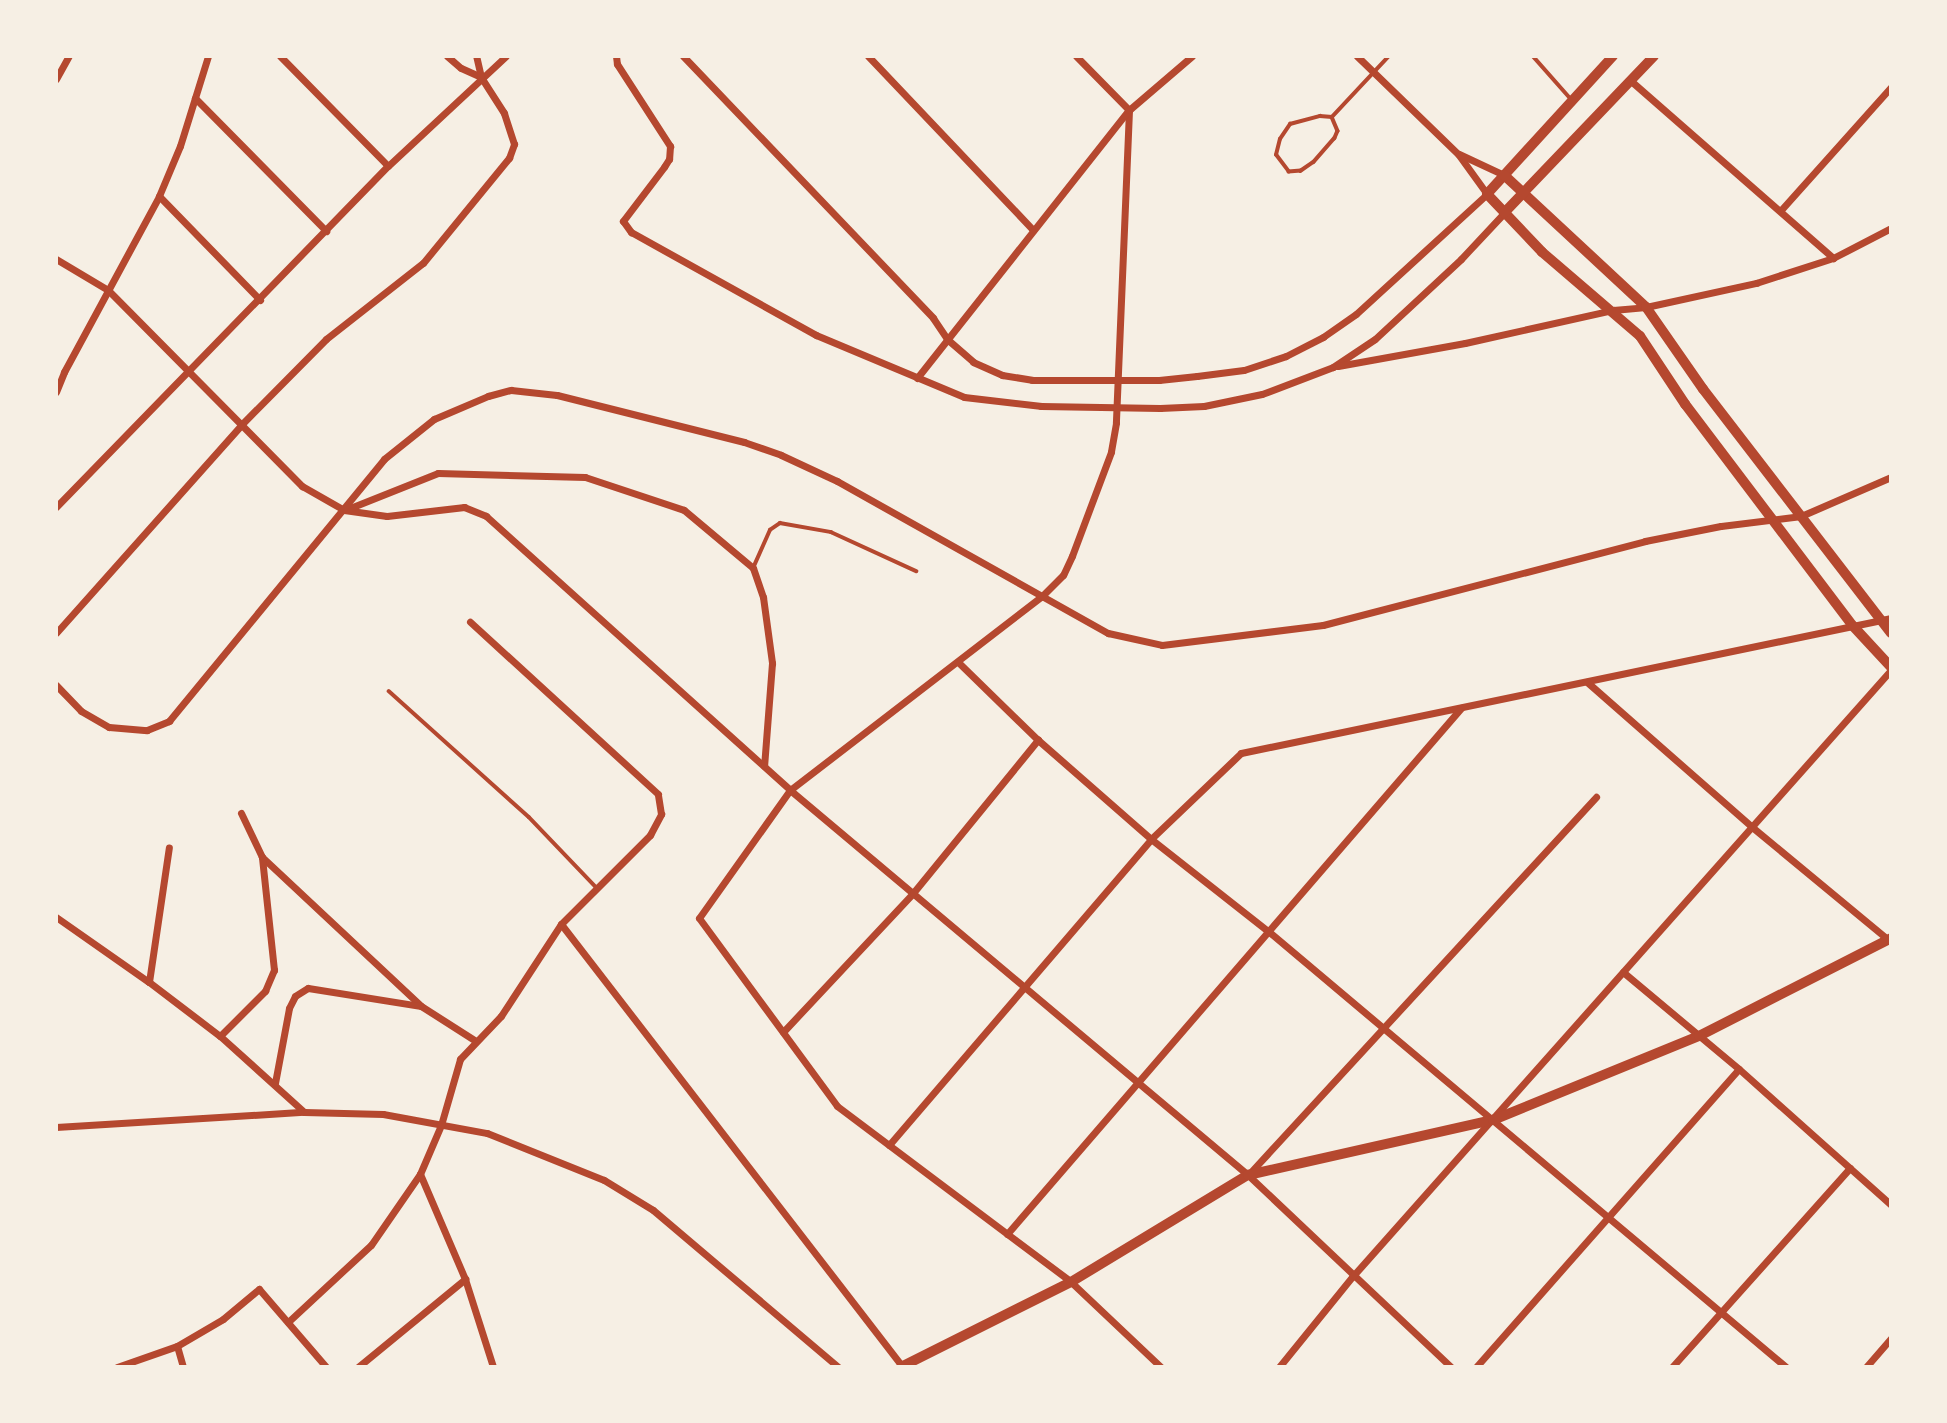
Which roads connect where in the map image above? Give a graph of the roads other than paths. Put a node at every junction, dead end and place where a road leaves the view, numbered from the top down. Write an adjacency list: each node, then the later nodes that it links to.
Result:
1 (69, 56): 19 (street)
2 (208, 56): 22 (street)
3 (280, 56): 27 (street)
4 (447, 56): 18 (street)
5 (475, 56): 18 (street)
6 (506, 56): 18 (street)
7 (615, 56): 46 (street)
8 (683, 56): 43 (street)
9 (868, 56): 36 (street)
10 (1076, 56): 24 (street)
11 (1192, 56): 24 (street)
12 (1357, 56): 17 (street)
13 (1389, 56): 17 (lane)
14 (1533, 56): 23 (lane)
15 (1612, 56): 23 (main road)
16 (1654, 56): 20 (main road)
17 (1374, 73): 25 (lane); 26 (street)
18 (481, 77): 27 (street); 50 (street)
19 (56, 79)
20 (1632, 81): 30 (main road); 32 (street)
21 (1891, 87): 32 (street)
22 (195, 98): 31 (street); 35 (street)
23 (1573, 100): 28 (main road)
24 (1129, 110): 36 (street); 47 (street)
25 (1332, 117): 25 (lane)
26 (1458, 154): 28 (street); 29 (street)
27 (388, 166): 35 (street)
28 (1504, 176): 29 (main road); 30 (main road)
29 (1486, 194): 33 (main road); 47 (street)
30 (1523, 194): 33 (main road); 41 (main road)
31 (159, 196): 39 (street); 40 (street)
32 (1781, 210): 37 (street)
33 (1504, 213): 42 (main road); 44 (street)
34 (1891, 228): 37 (street)
35 (326, 230): 40 (street)
36 (1033, 230): 43 (street)
37 (1833, 258): 41 (street)
38 (56, 259): 39 (street)
39 (108, 290): 45 (street); 48 (street)
40 (260, 300): 45 (street)
41 (1646, 307): 42 (street); 54 (main road)
42 (1612, 310): 44 (street); 55 (main road)
43 (947, 339): 46 (street); 47 (street)
44 (1333, 367): 49 (street)
45 (188, 369): 50 (street); 52 (street)
46 (918, 378): 49 (street)
47 (1120, 378): 49 (street)
48 (56, 392)
49 (1117, 407): 58 (street)
50 (241, 425): 53 (street); 62 (street)
51 (1891, 477): 54 (street)
52 (56, 507)
53 (344, 510): 56 (street); 58 (street); 67 (street); 71 (street)
54 (1801, 516): 55 (street); 59 (main road)
55 (1775, 521): 58 (street); 61 (main road)
56 (753, 568): 57 (lane); 71 (street)
57 (916, 570)
58 (1042, 596): 64 (street)
59 (1886, 620): 61 (street); 63 (main road)
60 (470, 622): 79 (street)
61 (1853, 626): 65 (main road); 66 (street)
62 (56, 633)
63 (1891, 633)
64 (959, 663): 70 (street); 72 (street)
65 (1891, 669): 75 (street)
66 (1587, 682): 69 (street); 75 (street)
67 (56, 685)
68 (389, 691): 79 (lane)
69 (1462, 708): 76 (street); 83 (street)
70 (1038, 740): 76 (street); 80 (street)
71 (764, 766): 72 (street)
72 (790, 790): 80 (street); 90 (street)
73 (1597, 797): 89 (street)
74 (241, 813): 78 (street)
75 (1752, 827): 84 (street); 85 (street)
76 (1151, 839): 83 (street); 87 (street)
77 (169, 847): 86 (street)
78 (262, 856): 88 (street); 91 (street)
79 (598, 890): 82 (street)
80 (913, 893): 87 (street); 90 (street)
81 (56, 917): 86 (street)
82 (561, 923): 93 (street); 115 (street)
83 (1268, 931): 89 (street); 95 (street)
84 (1890, 940): 92 (street)
85 (1623, 972): 92 (street); 98 (street)
86 (149, 982): 91 (street)
87 (1026, 987): 95 (street); 101 (street)
88 (421, 1006): 93 (street); 96 (street)
89 (1382, 1027): 98 (street); 104 (street)
90 (783, 1032): 101 (street)
91 (220, 1036): 96 (street)
92 (1699, 1036): 94 (street); 98 (street)
93 (476, 1041): 99 (street)
94 (1739, 1069): 102 (street); 106 (street)
95 (1138, 1081): 104 (street); 107 (street)
96 (275, 1083): 97 (street)
97 (304, 1112): 99 (street); 100 (street)
98 (1493, 1120): 104 (street); 106 (street); 108 (street)
99 (440, 1125): 103 (street); 121 (street)
100 (56, 1127)
101 (889, 1145): 107 (street)
102 (1850, 1168): 105 (street); 111 (street)
103 (420, 1174): 109 (street); 112 (street)
104 (1248, 1175): 108 (street); 110 (street)
105 (1891, 1205)
106 (1609, 1217): 111 (street); 125 (street)
107 (1007, 1234): 110 (street)
108 (1352, 1277): 123 (street); 124 (street)
109 (465, 1279): 119 (street); 120 (street)
110 (1071, 1282): 115 (street); 122 (street)
111 (1721, 1312): 126 (street); 127 (street)
112 (288, 1322): 114 (street); 118 (street)
113 (1891, 1338): 128 (street)
114 (177, 1346): 116 (street); 117 (street)
115 (902, 1366)
116 (117, 1367)
117 (183, 1367)
118 (326, 1367)
119 (358, 1367)
120 (493, 1367)
121 (838, 1367)
122 (1161, 1367)
123 (1279, 1367)
124 (1451, 1367)
125 (1476, 1367)
126 (1672, 1367)
127 (1786, 1367)
128 (1866, 1367)

